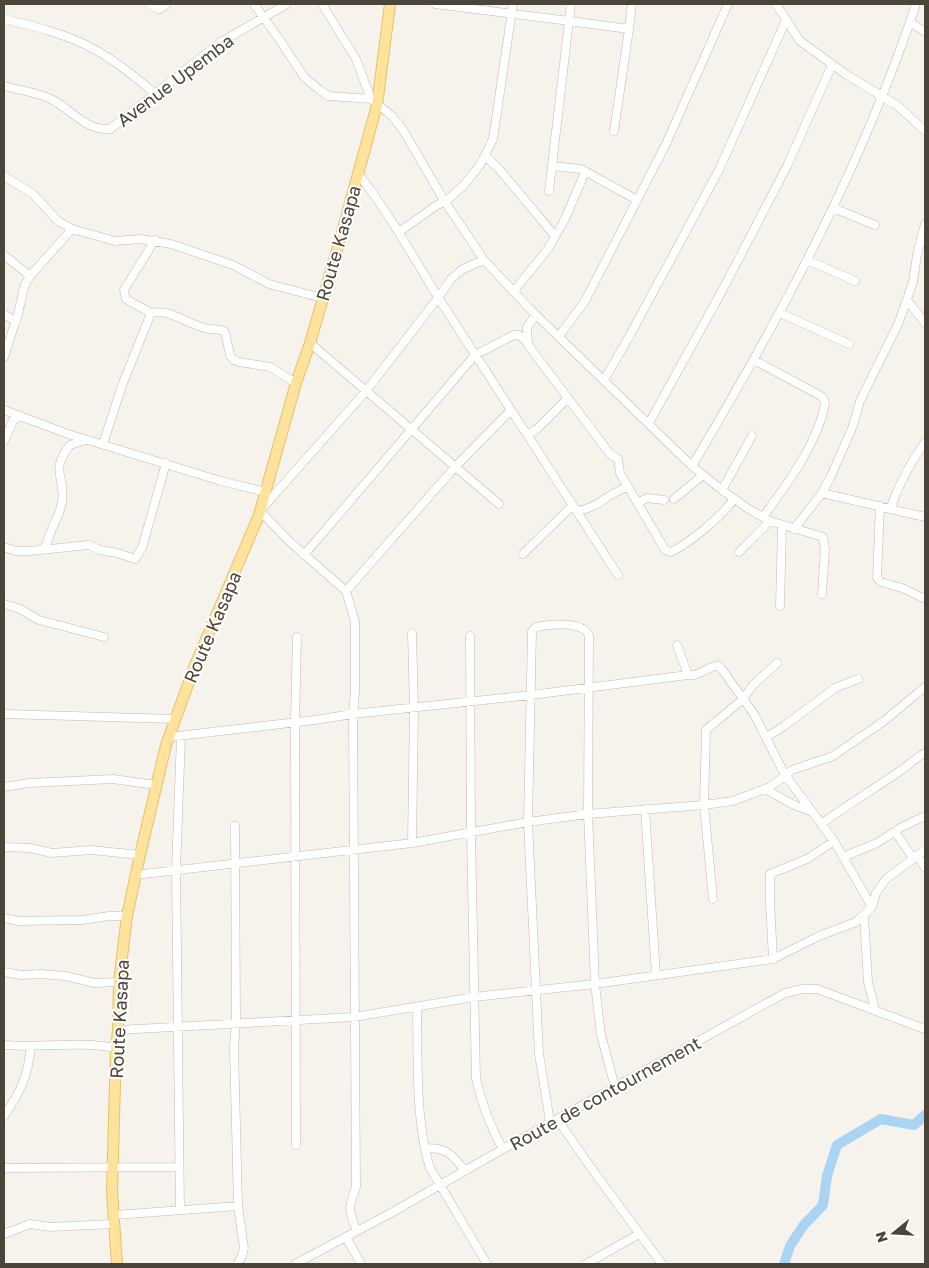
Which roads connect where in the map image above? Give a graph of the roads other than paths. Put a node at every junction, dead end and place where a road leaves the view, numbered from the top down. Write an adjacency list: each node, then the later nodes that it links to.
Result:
1 (150, 4): 2 (street)
2 (167, 4)
3 (254, 4): 18 (street)
4 (286, 4): 18 (street, Avenue Upemba)
5 (322, 4): 16 (street)
6 (330, 4): 16 (street)
7 (390, 4): 29 (main road, Route Kasapa)
8 (435, 4): 15 (street)
9 (513, 4): 17 (street)
10 (571, 4): 21 (street)
11 (632, 4): 23 (street)
12 (728, 4): 38 (street)
13 (776, 4): 20 (street)
14 (916, 4): 22 (street)
15 (451, 5): 17 (street)
16 (329, 14): 29 (street)
17 (512, 14): 21 (street); 32 (street)
18 (263, 18): 27 (street, Avenue Upemba); 29 (street)
19 (4, 19): 27 (street)
20 (786, 20): 25 (street); 70 (street)
21 (569, 21): 23 (street); 33 (street)
22 (910, 22): 24 (street); 28 (street)
23 (629, 29): 31 (street)
24 (925, 32)
25 (832, 65): 28 (street); 77 (street)
26 (4, 86): 27 (street, Avenue Upemba)
27 (156, 94)
28 (882, 96): 30 (street); 40 (street)
29 (374, 102): 35 (main road, Route Kasapa); 39 (street)
30 (925, 130)
31 (614, 131)
32 (485, 156): 39 (street); 45 (street)
33 (552, 166): 34 (street); 37 (street)
34 (584, 172): 38 (street); 45 (street)
35 (359, 175): 44 (street); 54 (main road, Route Kasapa)
36 (4, 176): 43 (street)
37 (549, 192)
38 (637, 200): 63 (street)
39 (445, 202): 44 (street); 49 (street)
40 (832, 208): 42 (street); 50 (street)
41 (925, 224): 46 (street)
42 (875, 225)
43 (72, 229): 47 (street); 51 (street)
44 (398, 232): 55 (street)
45 (556, 236): 53 (street)
46 (923, 237): 56 (street)
47 (156, 240): 54 (street); 57 (street)
48 (4, 255): 51 (street)
49 (484, 260): 53 (street); 55 (street)
50 (807, 260): 52 (street); 58 (street)
51 (30, 276): 61 (street)
52 (855, 280)
53 (514, 292): 60 (street)
54 (322, 298): 65 (main road, Route Kasapa)
55 (438, 298): 67 (street); 72 (street)
56 (907, 300): 62 (street); 92 (street)
57 (151, 313): 71 (street); 84 (street)
58 (780, 313): 66 (street); 69 (street)
59 (4, 314): 61 (street)
60 (536, 315): 63 (street); 64 (street)
61 (16, 322): 68 (street)
62 (925, 323)
63 (559, 336): 70 (street)
64 (527, 342): 67 (street); 73 (street)
65 (310, 343): 71 (main road, Route Kasapa); 72 (street)
66 (849, 344)
67 (475, 355): 75 (street); 78 (street)
68 (4, 357)
69 (754, 360): 86 (street); 102 (street)
70 (604, 380): 77 (street)
71 (296, 383): 91 (main road, Route Kasapa)
72 (366, 391): 78 (street); 101 (street)
73 (568, 398): 79 (street); 89 (street)
74 (4, 410): 76 (street)
75 (511, 410): 79 (street); 87 (street)
76 (19, 416): 81 (street); 82 (street)
77 (649, 423): 86 (street)
78 (411, 429): 87 (street); 111 (street)
79 (527, 435): 99 (street)
80 (752, 436): 90 (street)
81 (88, 440): 84 (street); 108 (street)
82 (4, 441)
83 (925, 442): 100 (street)
84 (103, 444): 85 (street)
85 (166, 463): 91 (street); 108 (street)
86 (692, 466): 88 (street)
87 (455, 467): 97 (street); 113 (street)
88 (703, 475): 90 (street); 93 (street)
89 (628, 487): 96 (street); 99 (street)
90 (722, 490): 94 (street)
91 (266, 492): 101 (main road, Route Kasapa)
92 (822, 493): 98 (street); 106 (street)
93 (674, 499)
94 (734, 499): 96 (street); 102 (street)
95 (664, 500): 96 (street)
96 (637, 503)
97 (498, 504)
98 (880, 506): 100 (street); 115 (street)
99 (575, 508): 110 (street); 112 (street)
100 (890, 509): 103 (street)
101 (260, 511): 111 (street); 134 (main road, Route Kasapa)
102 (763, 517): 104 (street)
103 (925, 517)
104 (770, 521): 105 (street); 109 (street)
105 (782, 525): 106 (street); 117 (street)
106 (794, 529): 114 (street)
107 (4, 547): 108 (street)
108 (43, 549)
109 (739, 552)
110 (523, 554)
111 (304, 555): 113 (street)
112 (618, 575)
113 (346, 591): 133 (street)
114 (822, 594)
115 (925, 598)
116 (4, 604): 120 (street)
117 (780, 606)
118 (412, 634): 131 (street)
119 (470, 636): 130 (street)
120 (104, 637)
121 (297, 637): 135 (street)
122 (677, 645): 124 (street)
123 (777, 663): 129 (street)
124 (688, 675): 126 (street); 129 (street)
125 (858, 679): 138 (street)
126 (588, 687): 128 (street); 128 (street); 147 (street)
127 (925, 687): 140 (street)
128 (531, 695): 130 (street); 149 (street)
129 (742, 699): 138 (street); 144 (street)
130 (471, 701): 131 (street); 153 (street)
131 (414, 708): 133 (street); 155 (street)
132 (4, 714): 134 (street)
133 (353, 714): 135 (street); 157 (street)
134 (175, 720): 136 (main road, Route Kasapa)
135 (295, 722): 137 (street); 160 (street)
136 (169, 737): 137 (street); 141 (main road, Route Kasapa)
137 (181, 737): 165 (street)
138 (767, 737): 140 (street)
139 (925, 753): 150 (street)
140 (785, 775): 143 (street); 146 (street)
141 (156, 784): 142 (street); 159 (main road, Route Kasapa)
142 (4, 787)
143 (765, 789): 144 (street); 146 (street)
144 (704, 805): 145 (street); 167 (street)
145 (645, 809): 147 (street); 174 (street)
146 (812, 812): 150 (street)
147 (588, 814): 149 (street); 176 (street)
148 (925, 816): 152 (street)
149 (528, 822): 153 (street); 177 (street)
150 (821, 824): 154 (street)
151 (235, 826): 163 (street)
152 (895, 832): 161 (street); 162 (street)
153 (471, 833): 155 (street); 178 (street)
154 (834, 841): 161 (street); 172 (street)
155 (412, 842): 157 (street)
156 (4, 847): 159 (street)
157 (354, 849): 160 (street); 181 (street)
158 (925, 850): 162 (street)
159 (140, 855): 166 (main road, Route Kasapa)
160 (295, 857): 163 (street); 182 (street)
161 (843, 857): 168 (street)
162 (915, 857): 164 (street); 168 (street)
163 (236, 862): 165 (street); 183 (street)
164 (925, 868)
165 (176, 869): 166 (street); 184 (street)
166 (135, 875): 169 (main road, Route Kasapa)
167 (713, 899)
168 (872, 907): 170 (street)
169 (127, 916): 171 (street); 175 (main road, Route Kasapa)
170 (864, 916): 172 (street); 180 (street)
171 (4, 918)
172 (774, 959): 174 (street)
173 (4, 972): 175 (street)
174 (656, 975): 176 (street)
175 (119, 982): 186 (main road, Route Kasapa)
176 (595, 984): 177 (street); 190 (street)
177 (535, 991): 178 (street); 192 (street)
178 (474, 997): 179 (street); 195 (street)
179 (416, 1007): 181 (street); 194 (street)
180 (875, 1009): 185 (street, Route de contournement); 190 (street, Route de contournement)
181 (354, 1017): 182 (street); 204 (street)
182 (295, 1022): 183 (street); 193 (street)
183 (236, 1024): 184 (street); 201 (street)
184 (177, 1028): 186 (street); 197 (street)
185 (925, 1029)
186 (118, 1030): 189 (main road, Route Kasapa)
187 (4, 1044): 188 (street)
188 (31, 1046): 189 (street); 191 (street)
189 (116, 1048): 196 (main road, Route Kasapa)
190 (615, 1087): 192 (street, Route de contournement)
191 (4, 1116)
192 (554, 1120): 195 (street, Route de contournement); 206 (street)
193 (296, 1145)
194 (425, 1148): 199 (street); 200 (street)
195 (503, 1149): 199 (street, Route de contournement)
196 (112, 1166): 197 (street); 198 (street); 203 (main road, Route Kasapa)
197 (179, 1167): 202 (street)
198 (4, 1168)
199 (465, 1171): 200 (street, Route de contournement)
200 (440, 1185): 204 (street, Route de contournement); 212 (street)
201 (238, 1206): 202 (street); 209 (street)
202 (180, 1210): 203 (street)
203 (114, 1220): 205 (street); 208 (main road, Route Kasapa)
204 (357, 1231): 207 (street, Route de contournement)
205 (4, 1234)
206 (639, 1234): 213 (street); 214 (street)
207 (346, 1237): 210 (street, Route de contournement); 211 (street)
208 (117, 1264)
209 (237, 1264)
210 (295, 1264)
211 (361, 1264)
212 (487, 1264)
213 (586, 1264)
214 (662, 1264)

